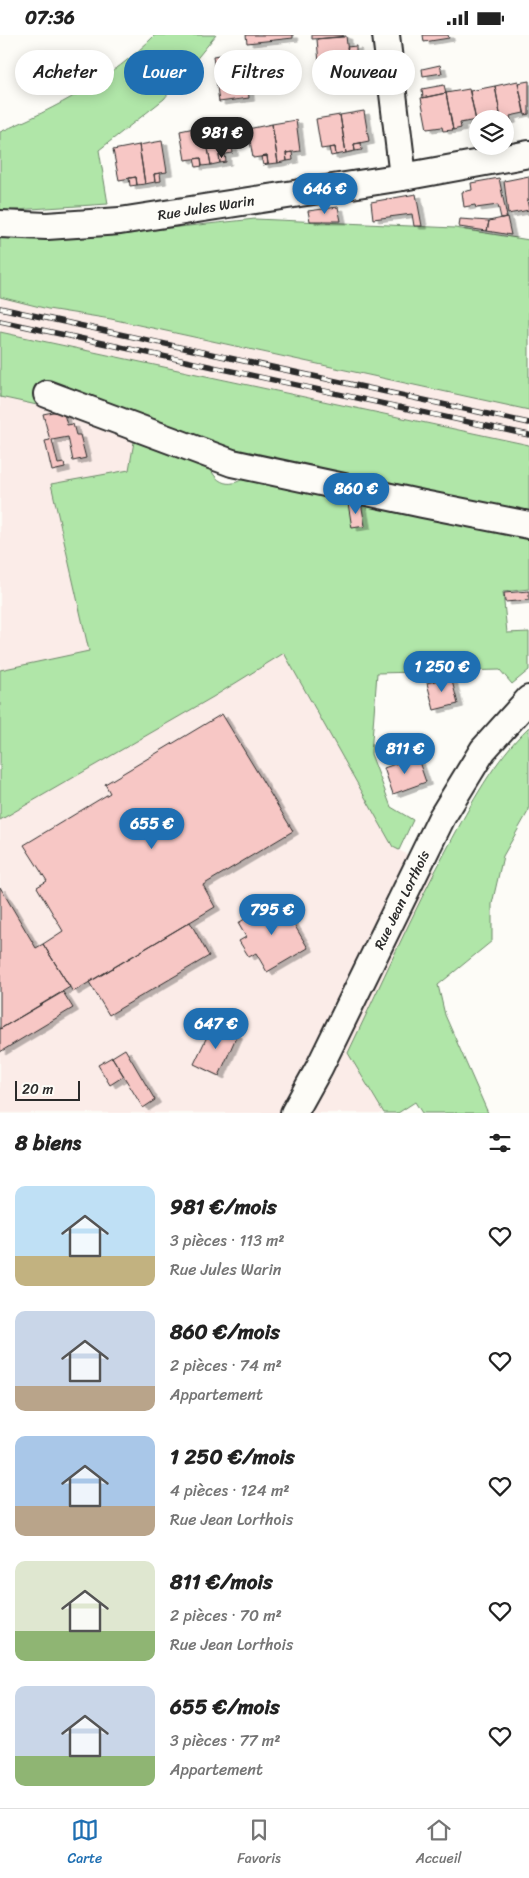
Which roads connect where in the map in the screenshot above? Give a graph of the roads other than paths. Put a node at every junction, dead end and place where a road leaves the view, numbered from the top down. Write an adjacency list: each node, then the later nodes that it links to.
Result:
1 (386, 35): 3 (street)
2 (529, 154): 3 (street, Rue Jules Warin)
3 (403, 177): 4 (street, Rue Jules Warin)
4 (0, 224)
5 (47, 394): 6 (street)
6 (529, 525)
7 (529, 699): 8 (street, Rue Jean Lorthois)
8 (294, 1113)

